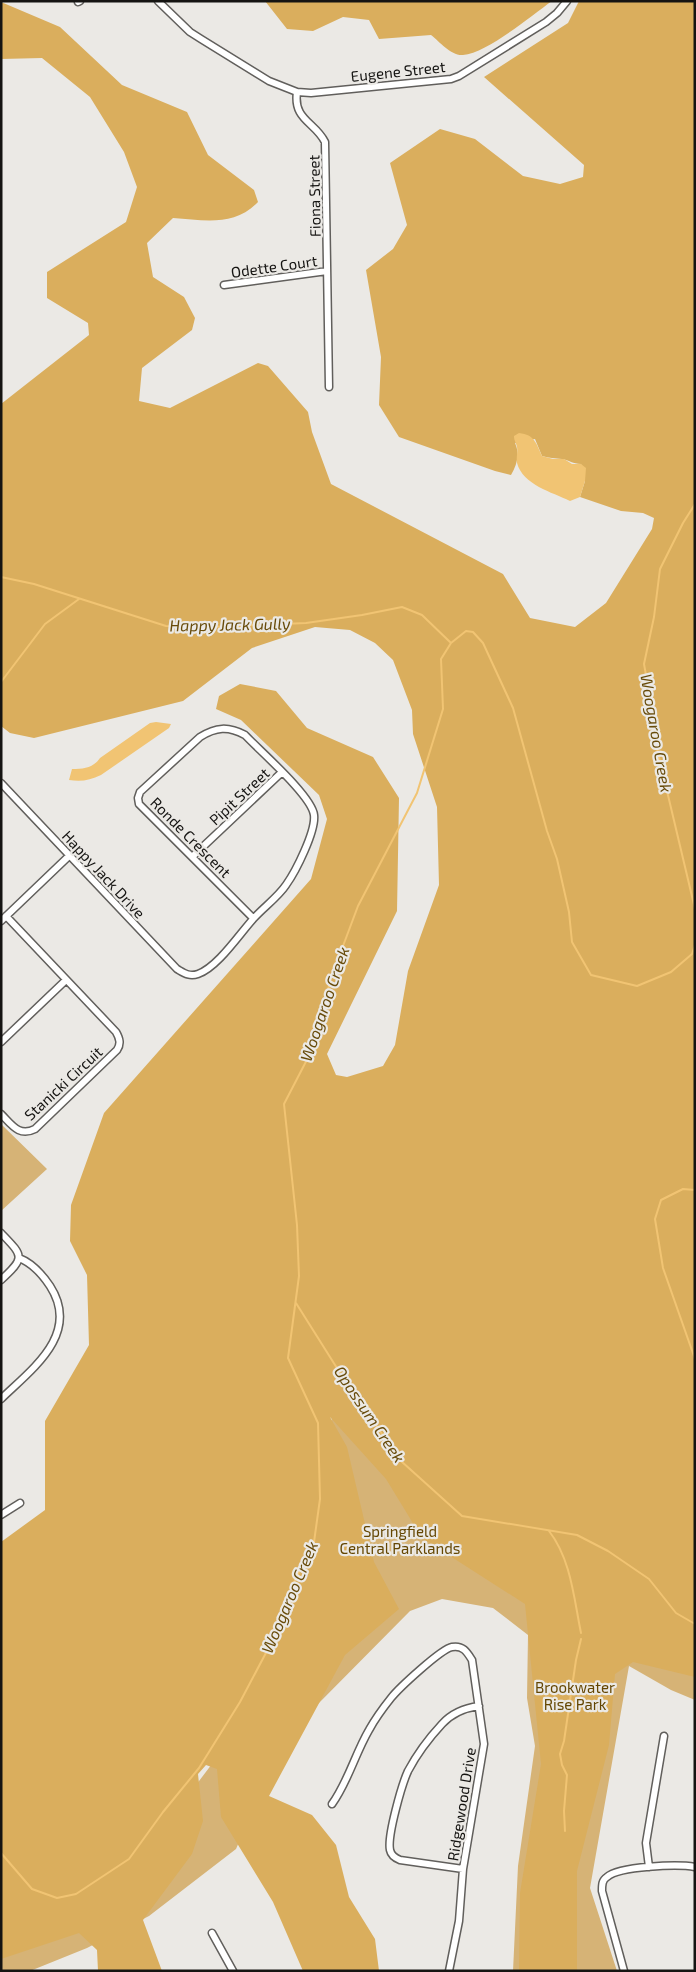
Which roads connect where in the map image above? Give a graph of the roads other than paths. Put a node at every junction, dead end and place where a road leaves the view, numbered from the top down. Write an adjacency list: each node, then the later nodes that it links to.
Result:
1 (158, 1): 3 (street)
2 (567, 1): 3 (street, Eugene Street)
3 (297, 92): 4 (street, Fiona Street)
4 (327, 271): 5 (street, Odette Court); 6 (street, Fiona Street)
5 (224, 285)
6 (329, 387)
7 (282, 773): 10 (street, Pipit Street); 10 (street, Ronde Crescent); 12 (street, Ronde Crescent)
8 (1, 783): 9 (street, Happy Jack Drive)
9 (70, 855): 11 (street); 13 (street, Happy Jack Drive)
10 (192, 857): 12 (street, Ronde Crescent)
11 (4, 918): 14 (street, Stanicki Circuit)
12 (253, 918): 13 (street, Ronde Crescent)
13 (193, 975)
14 (66, 980): 15 (street); 16 (street, Stanicki Circuit)
15 (1, 1042)
16 (1, 1114)
17 (1, 1233): 18 (street)
18 (19, 1258): 19 (street); 20 (street)
19 (1, 1280)
20 (1, 1399)
21 (20, 1503): 22 (street)
22 (1, 1515)
23 (479, 1706): 25 (street, Ridgewood Drive); 28 (street, Ridgewood Drive); 28 (street)
24 (664, 1736): 26 (street)
25 (332, 1804)
26 (649, 1866): 27 (street); 32 (street)
27 (695, 1867)
28 (463, 1869): 31 (street, Ridgewood Drive)
29 (212, 1933): 30 (street)
30 (233, 1971)
31 (449, 1971)
32 (624, 1971)

